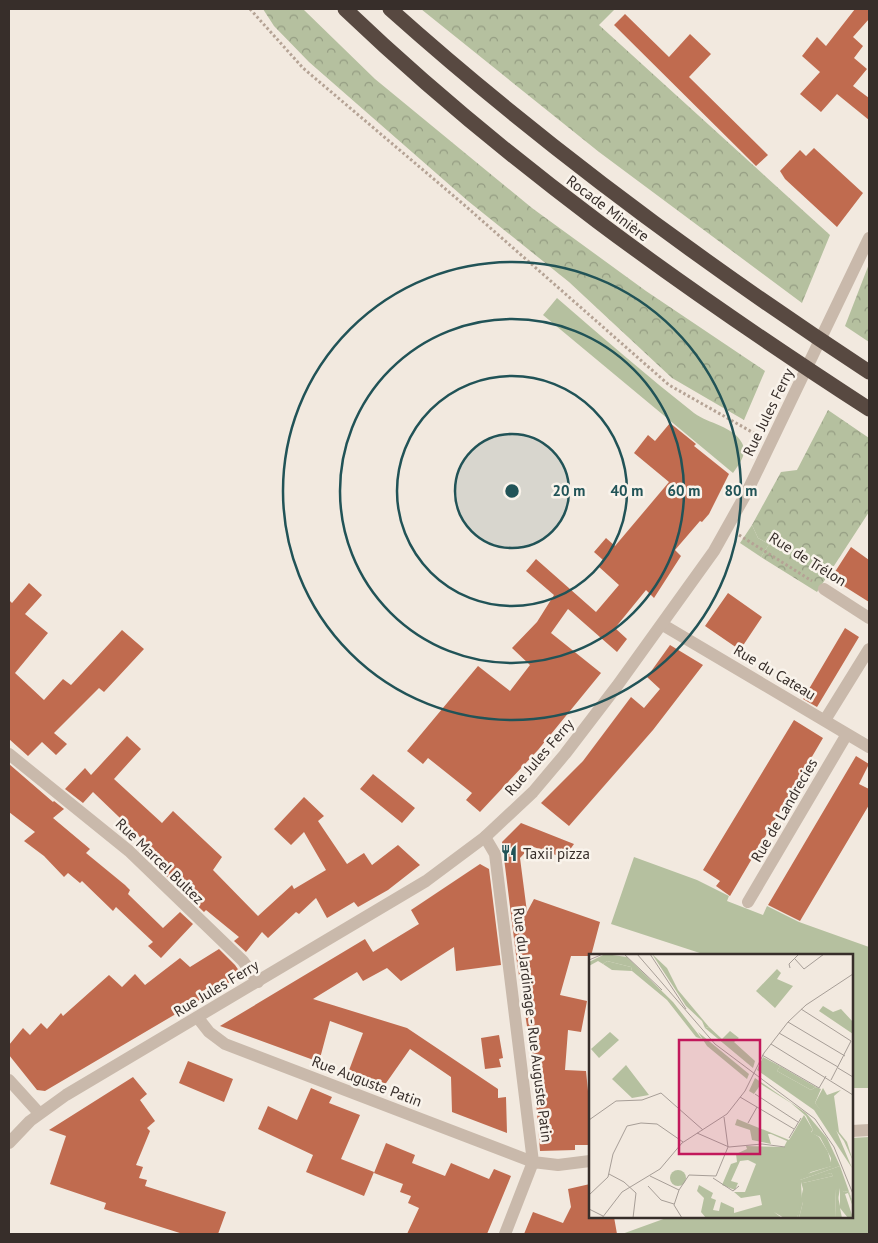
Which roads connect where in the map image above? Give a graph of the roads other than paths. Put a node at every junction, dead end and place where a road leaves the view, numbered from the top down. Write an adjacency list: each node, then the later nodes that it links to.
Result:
1 (345, 9): 5 (highway, Rocade Minière)
2 (390, 9): 4 (highway, Rocade Minière)
3 (869, 238): 8 (street, Rue Jules Ferry)
4 (864, 369)
5 (869, 409)
6 (824, 589): 7 (street, Rue de Trélon)
7 (869, 618)
8 (663, 625): 10 (street, Rue du Cateau); 14 (street, Rue Jules Ferry)
9 (869, 649): 10 (street)
10 (825, 720): 11 (street, Rue du Cateau)
11 (847, 734): 12 (street, Rue du Cateau); 15 (street, Rue de Landrecies)
12 (869, 747)
13 (9, 754): 16 (street, Rue Marcel Bultez)
14 (485, 837): 16 (street, Rue Jules Ferry); 24 (street, Rue du Jardinage - Rue Auguste Patin)
15 (748, 902)
16 (258, 982): 17 (street, Rue Jules Ferry)
17 (198, 1018): 19 (street, Rue Jules Ferry); 24 (street, Rue Auguste Patin)
18 (9, 1080): 19 (street)
19 (39, 1113): 22 (street, Rue Jules Ferry)
20 (853, 1130): 21 (street)
21 (869, 1130)
22 (9, 1143)
23 (589, 1161): 24 (street, Rue du Jardinage - Rue Auguste Patin)
24 (533, 1162): 25 (street)
25 (505, 1234)

